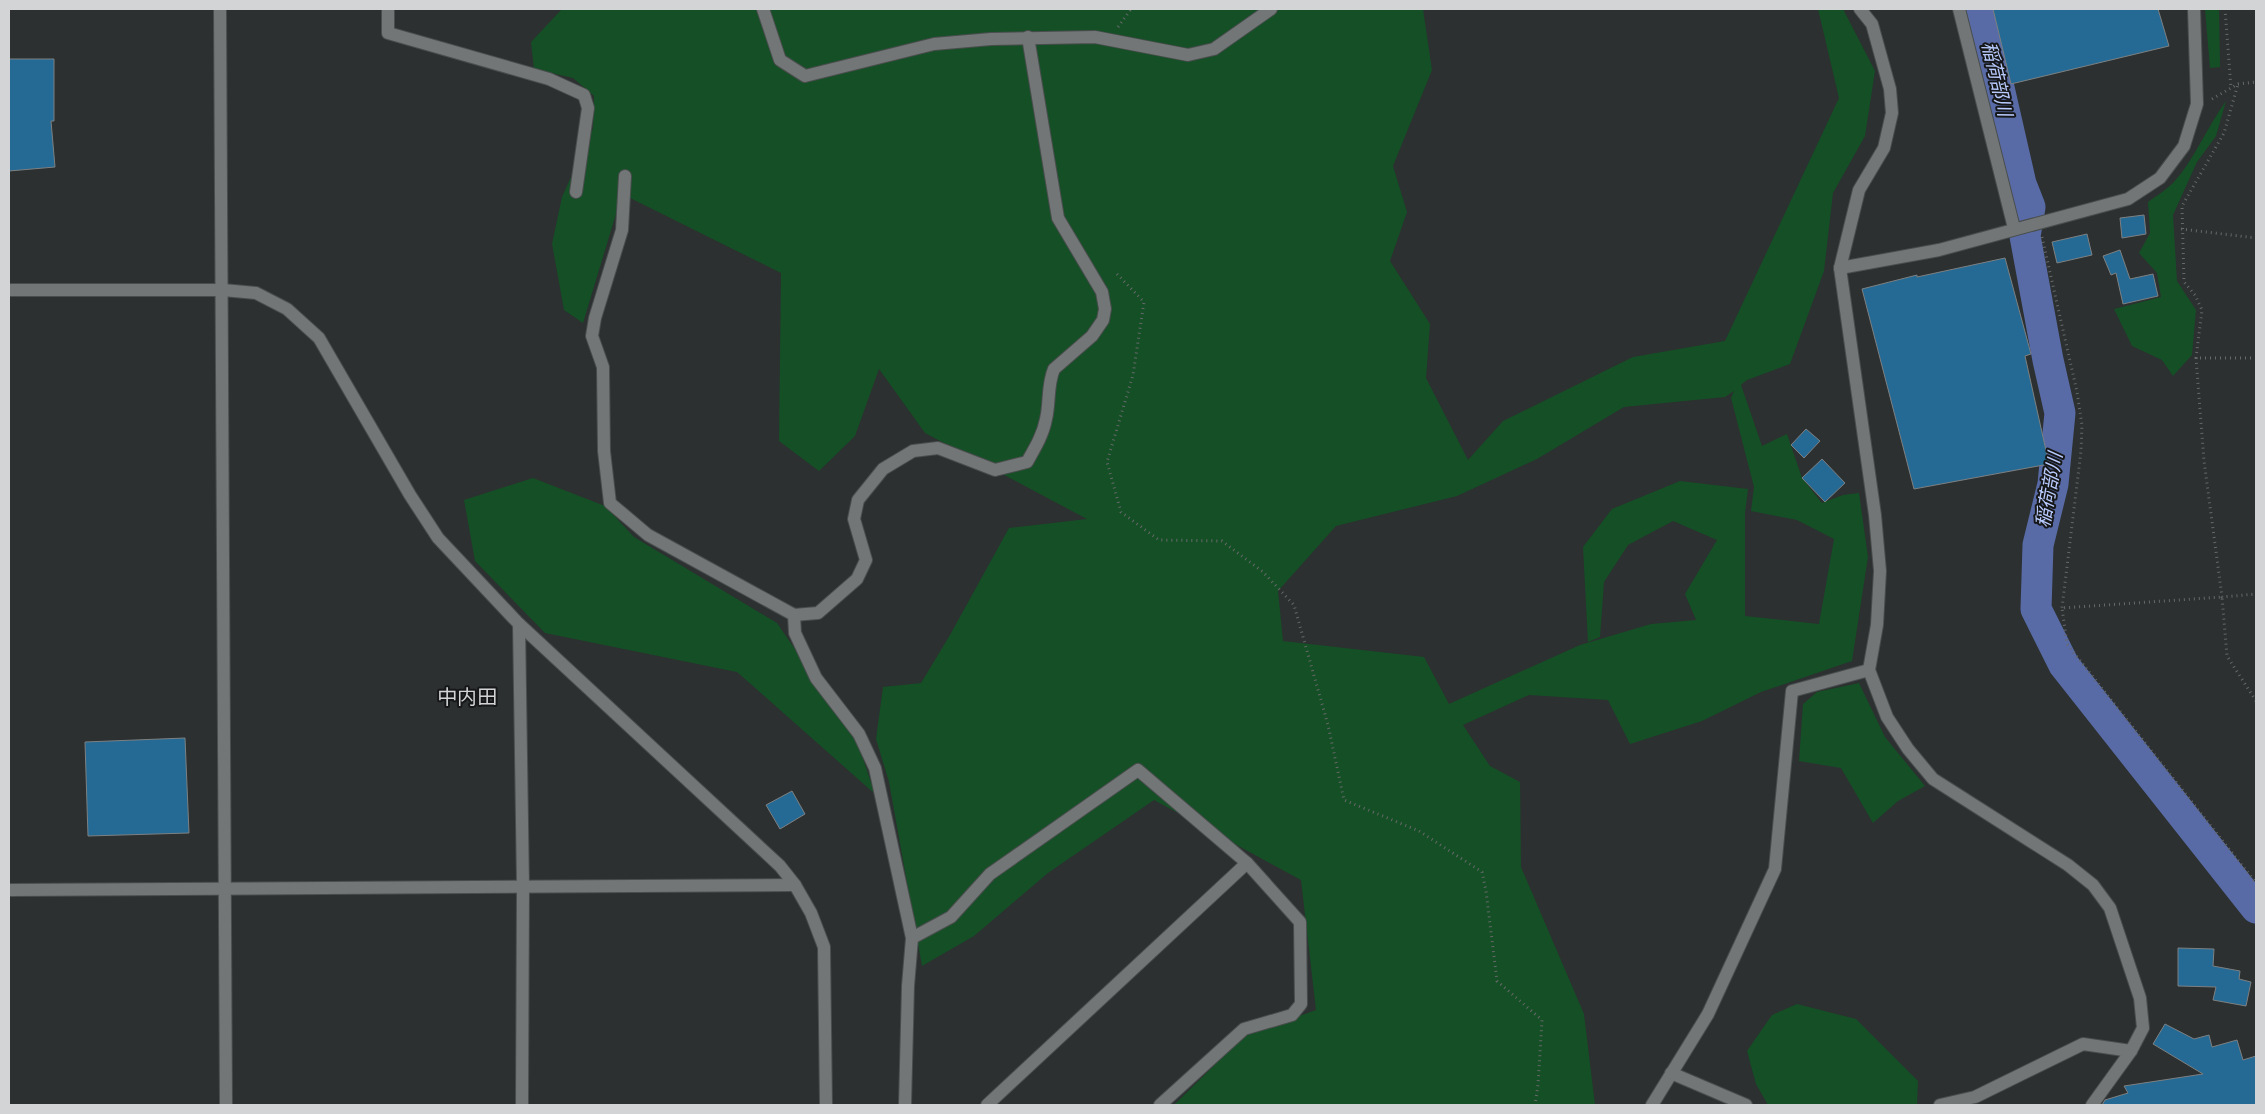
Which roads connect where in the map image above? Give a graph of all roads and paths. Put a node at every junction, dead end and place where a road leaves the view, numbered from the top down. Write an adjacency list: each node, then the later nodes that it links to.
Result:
1 (220, 9): 25 (street)
2 (388, 9): 17 (street)
3 (763, 9): 10 (street)
4 (1131, 9): 11 (path)
5 (1271, 9): 11 (street)
6 (1860, 9): 22 (street)
7 (1959, 9): 19 (street)
8 (2194, 9): 15 (street)
9 (2225, 9): 14 (path)
10 (1028, 37): 11 (street); 31 (street)
11 (1109, 40)
12 (2256, 82): 13 (path)
13 (2238, 84): 14 (path); 20 (path)
14 (2231, 88): 15 (path)
15 (2197, 104): 18 (street)
16 (625, 176): 31 (street)
17 (576, 192)
18 (2038, 222): 19 (street); 30 (path)
19 (2014, 228): 22 (street)
20 (2181, 228): 21 (path); 26 (path)
21 (2256, 238)
22 (1840, 268): 33 (street)
23 (1117, 274): 50 (path)
24 (9, 290): 25 (street)
25 (223, 290): 32 (street); 39 (street)
26 (2196, 358): 27 (path); 29 (path)
27 (2256, 358)
28 (2256, 594): 29 (path)
29 (2222, 597): 30 (path); 34 (path)
30 (2062, 608): 36 (path)
31 (794, 615): 41 (street)
32 (519, 624): 37 (street); 38 (street)
33 (1869, 670): 42 (street); 43 (street)
34 (2256, 701)
35 (1247, 863): 41 (street); 48 (street); 49 (street)
36 (2256, 883)
37 (795, 885): 38 (street); 46 (street)
38 (523, 888): 39 (street); 45 (street)
39 (226, 889): 40 (street); 44 (street)
40 (9, 890)
41 (912, 938): 47 (street)
42 (2131, 1051): 53 (street); 54 (street)
43 (1671, 1073): 51 (street); 52 (street)
44 (226, 1105)
45 (522, 1105)
46 (826, 1105)
47 (906, 1105)
48 (988, 1105)
49 (1160, 1105)
50 (1535, 1105)
51 (1652, 1105)
52 (1746, 1105)
53 (1940, 1105)
54 (2092, 1105)

